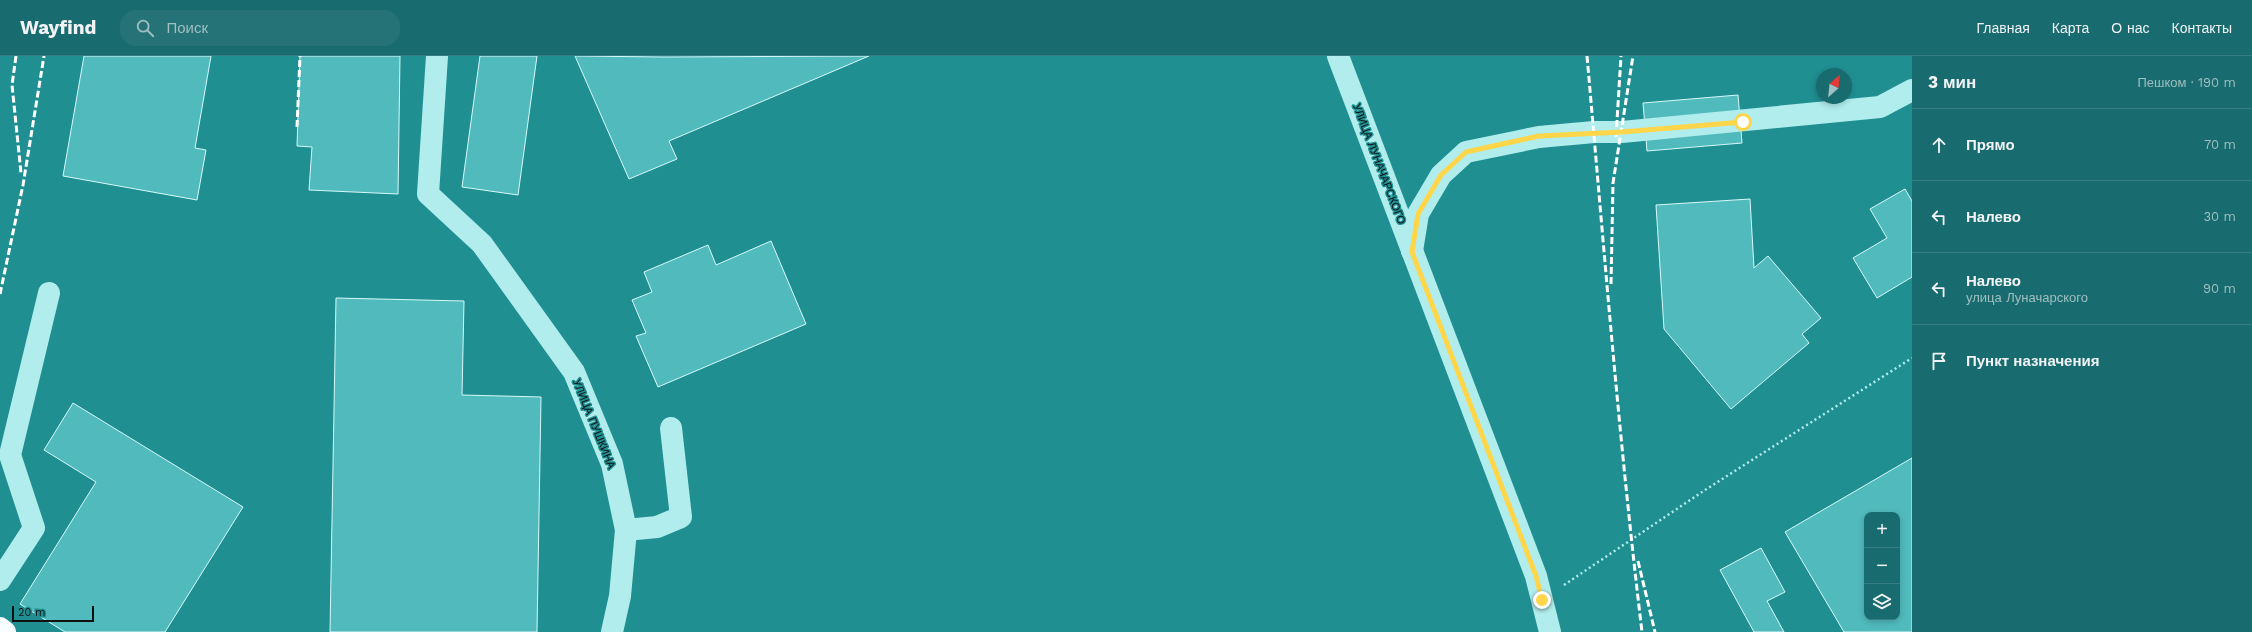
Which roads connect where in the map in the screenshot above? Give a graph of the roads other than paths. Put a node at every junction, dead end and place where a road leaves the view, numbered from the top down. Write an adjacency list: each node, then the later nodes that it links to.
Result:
1 (437, 56): 7 (street, УЛИЦА ПУШКИНА)
2 (1338, 56): 4 (street, УЛИЦА ЛУНАЧАРСКОГО)
3 (1912, 90): 4 (street)
4 (1412, 252): 12 (street, УЛИЦА ЛУНАЧАРСКОГО)
5 (49, 293): 8 (street)
6 (671, 428): 7 (street)
7 (626, 530): 11 (street, УЛИЦА ПУШКИНА)
8 (0, 580)
9 (0, 628): 10 (main road)
10 (5, 632)
11 (612, 632)
12 (1550, 632)

